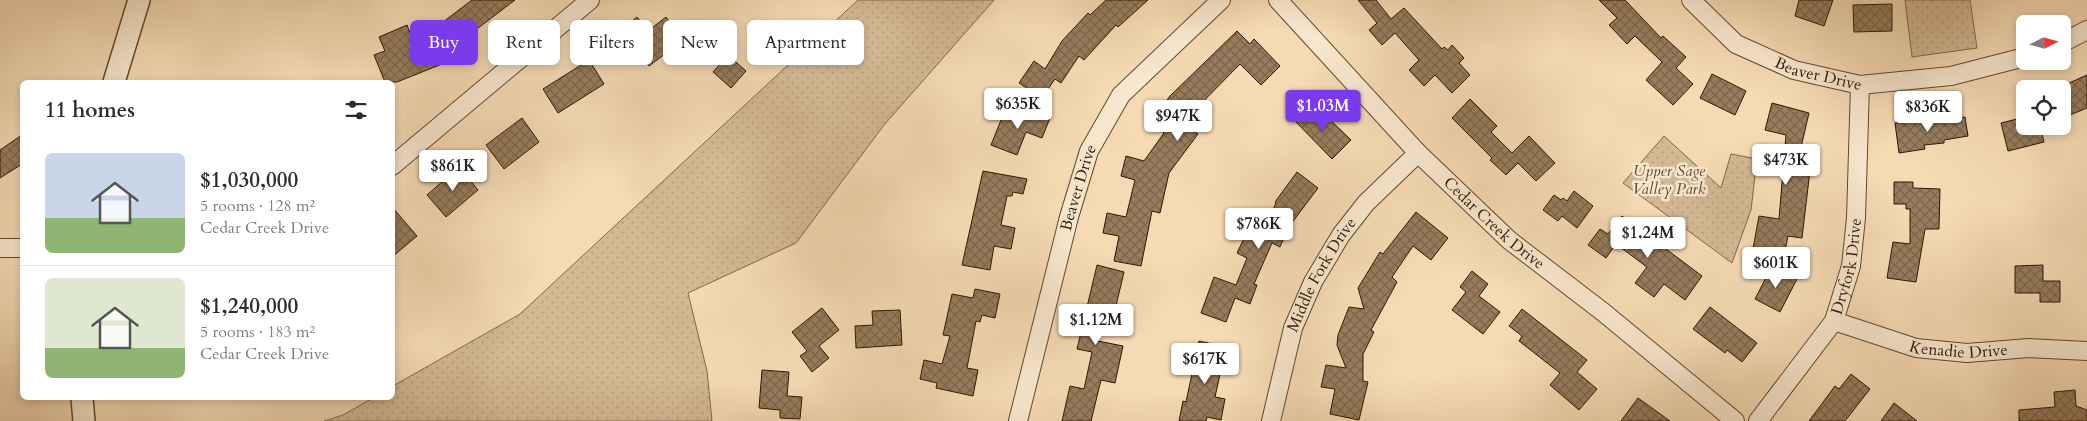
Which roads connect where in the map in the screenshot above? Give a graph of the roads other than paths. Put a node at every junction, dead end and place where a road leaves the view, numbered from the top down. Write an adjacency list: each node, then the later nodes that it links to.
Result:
1 (139, 0): 9 (street)
2 (590, 0): 12 (street)
3 (1221, 0): 19 (street, Beaver Drive)
4 (1278, 0): 11 (street, Cedar Creek Drive)
5 (1691, 0): 10 (street, Beaver Drive)
6 (2087, 30): 7 (street)
7 (2071, 38)
8 (2016, 59): 10 (street, Beaver Drive)
9 (115, 80)
10 (1860, 85): 15 (street, Dryfork Drive)
11 (1418, 154): 20 (street, Middle Fork Drive); 21 (street, Cedar Creek Drive)
12 (395, 163)
13 (0, 248): 14 (street)
14 (20, 248)
15 (1834, 321): 16 (street, Kenadie Drive); 22 (street, Dryfork Drive)
16 (2087, 351)
17 (82, 400): 18 (street)
18 (84, 421)
19 (1018, 421)
20 (1271, 421)
21 (1735, 421)
22 (1758, 421)

